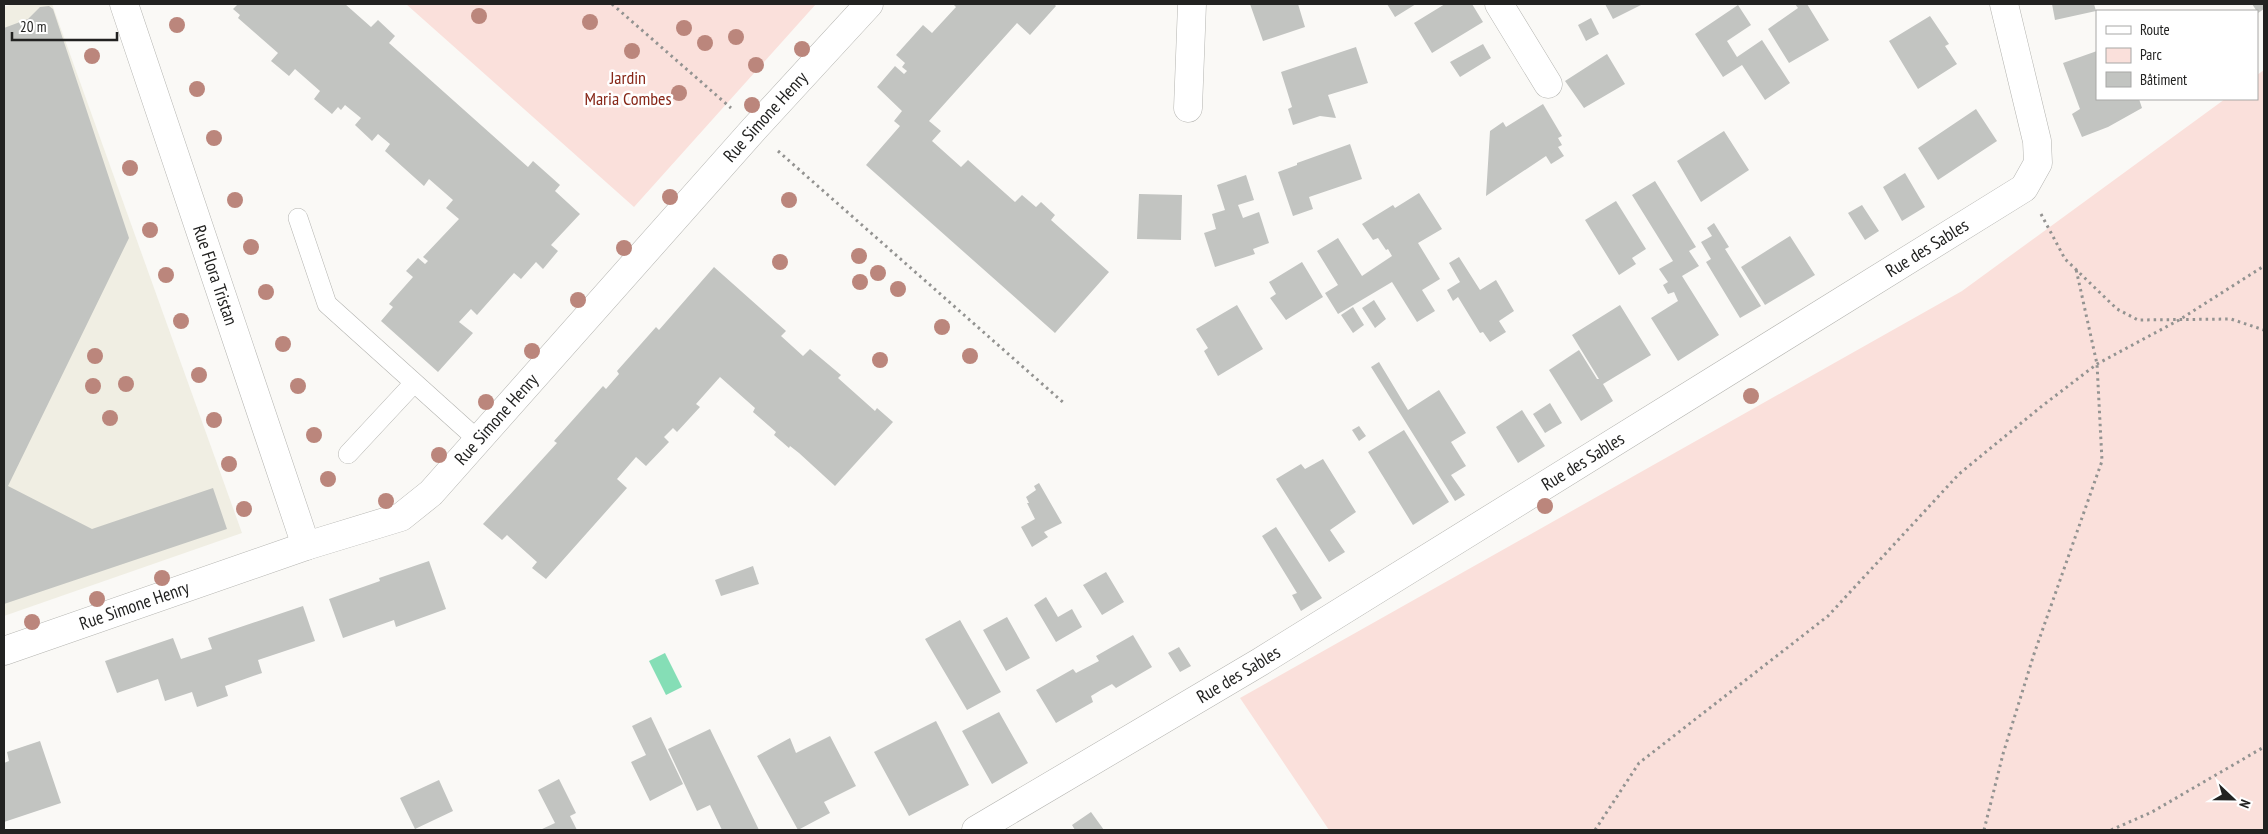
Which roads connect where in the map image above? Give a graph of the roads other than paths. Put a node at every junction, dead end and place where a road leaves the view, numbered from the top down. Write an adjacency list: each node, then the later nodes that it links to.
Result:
1 (124, 4): 12 (street, Rue Flora Tristan)
2 (869, 4): 10 (street, Rue Simone Henry)
3 (1192, 4): 7 (street)
4 (1499, 4): 6 (street)
5 (2004, 4): 14 (street, Rue des Sables)
6 (1548, 84)
7 (1188, 108)
8 (298, 218): 9 (lane)
9 (414, 383): 10 (lane); 11 (lane)
10 (478, 440): 12 (street, Rue Simone Henry)
11 (348, 454)
12 (306, 546): 13 (street, Rue Simone Henry)
13 (4, 651)
14 (976, 830)

